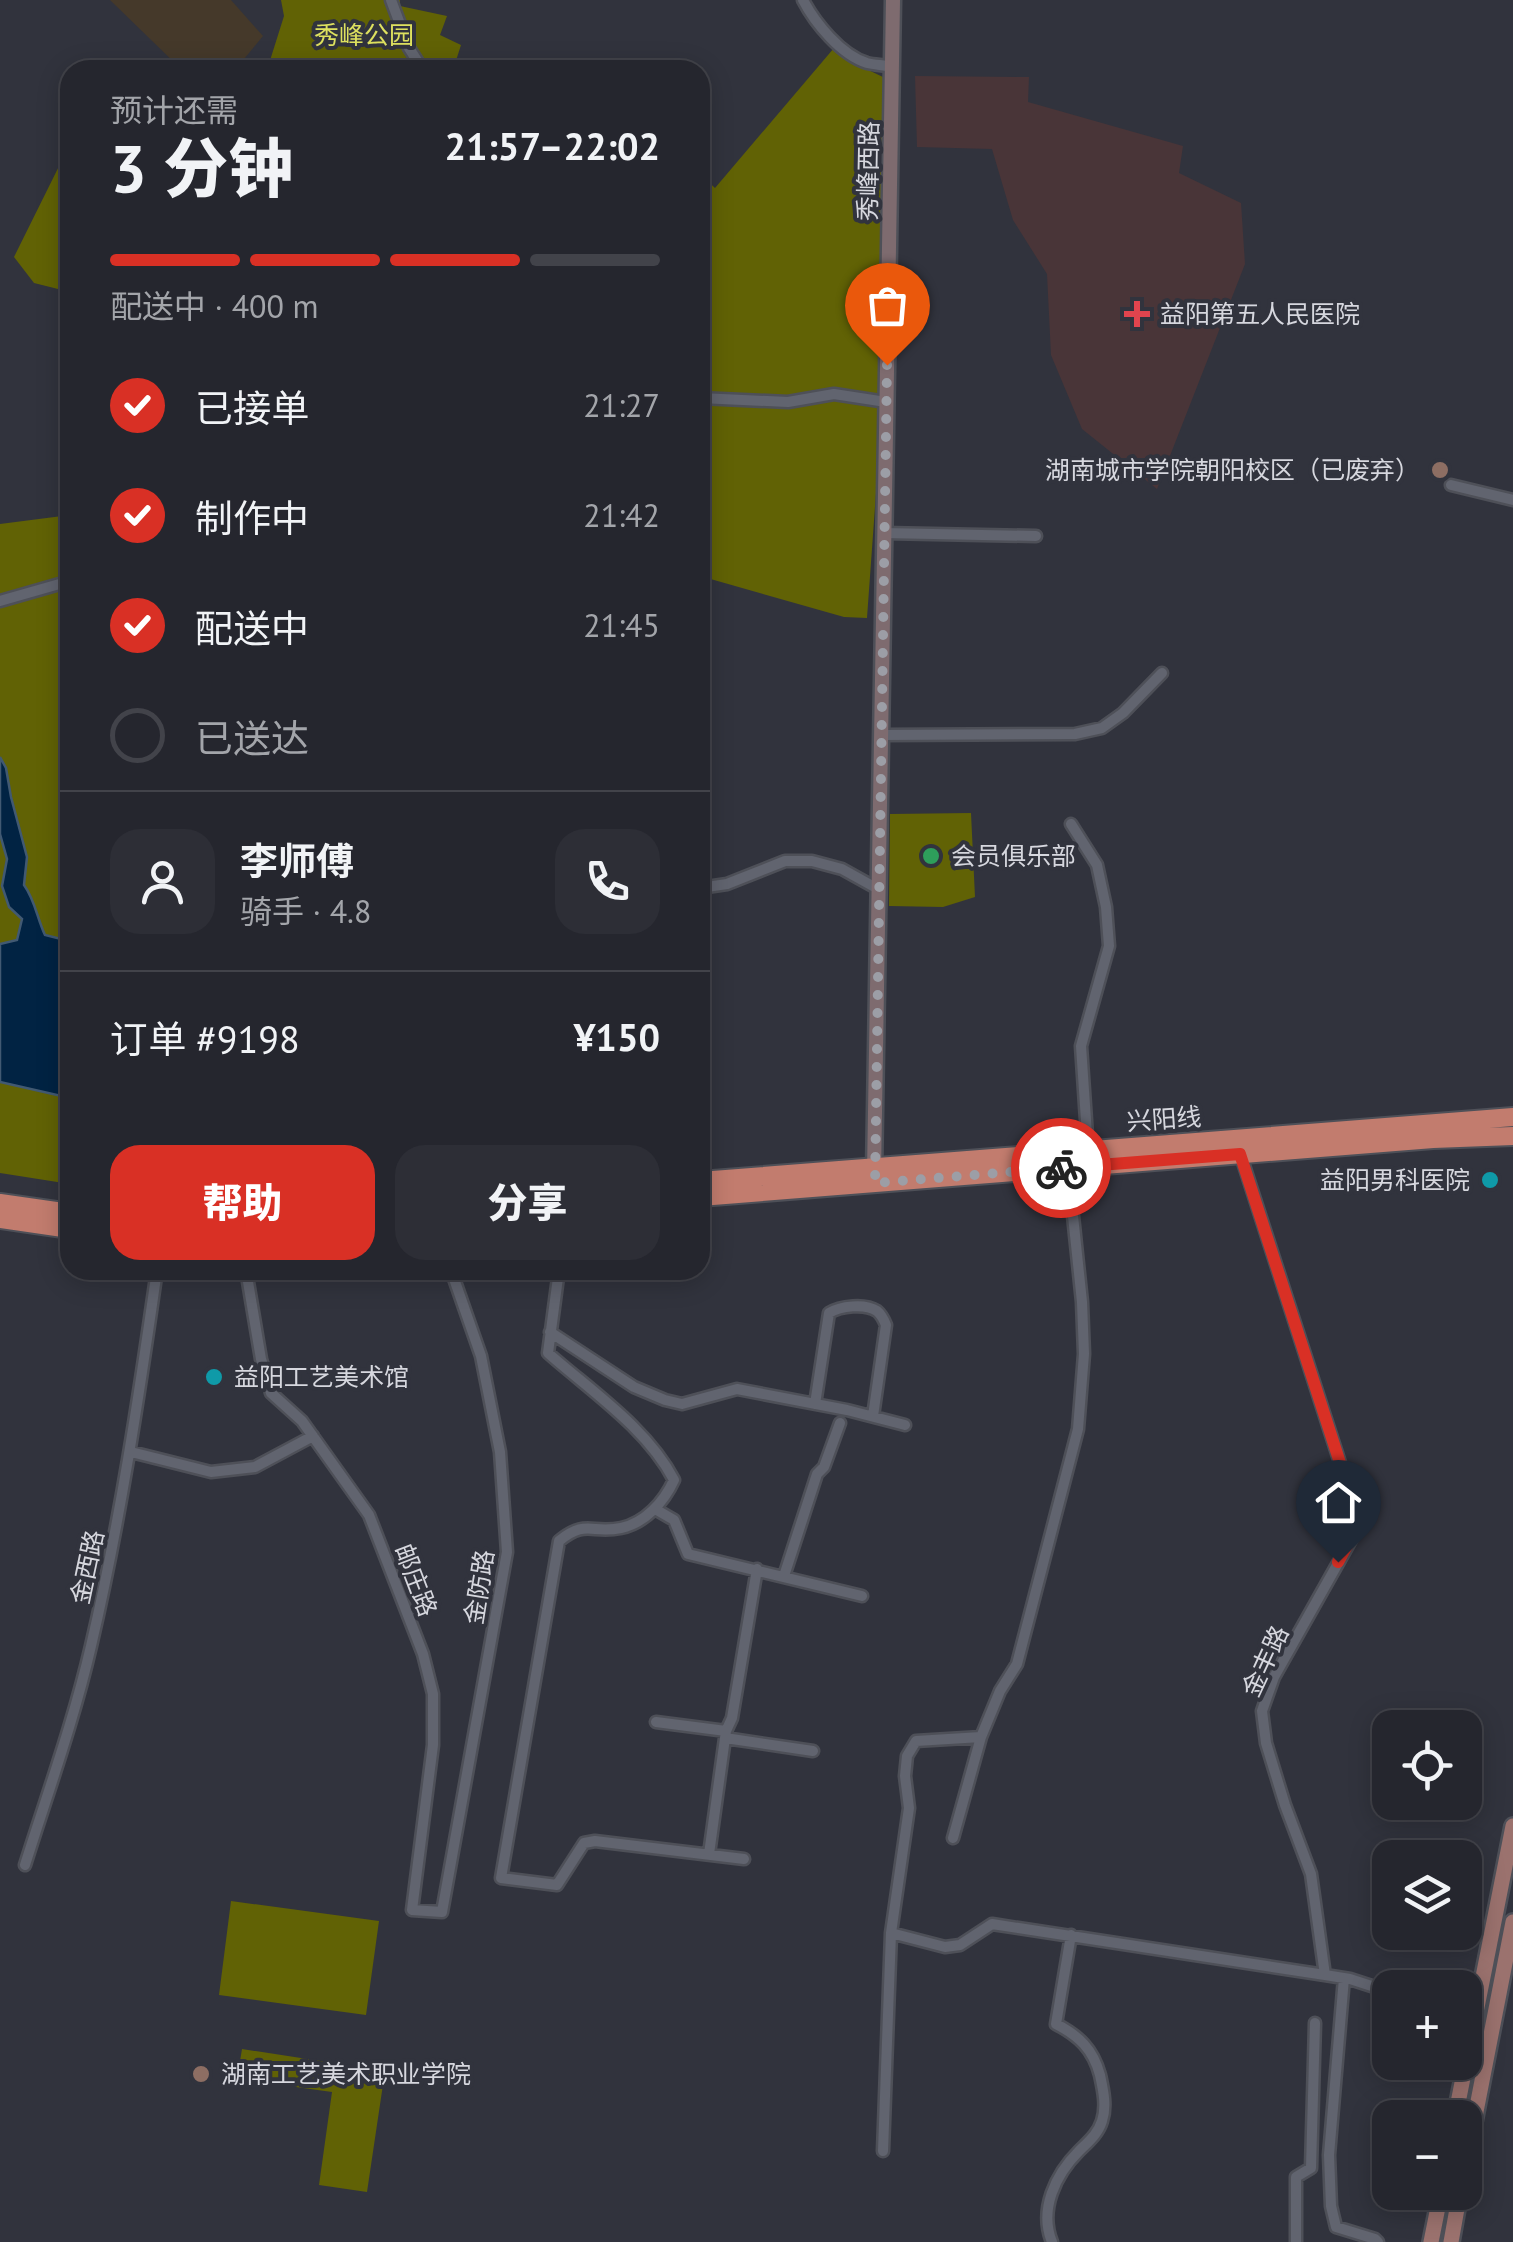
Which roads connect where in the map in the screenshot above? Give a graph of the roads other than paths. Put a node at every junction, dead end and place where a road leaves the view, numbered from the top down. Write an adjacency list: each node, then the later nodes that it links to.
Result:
1 (391, 0): 4 (street)
2 (803, 0): 5 (street)
3 (893, 0): 5 (street, 秀峰西路)
4 (417, 60)
5 (892, 67): 7 (street, 秀峰西路)
6 (710, 398): 7 (street)
7 (886, 402): 10 (street, 秀峰西路)
8 (1451, 485): 9 (street)
9 (1513, 500)
10 (884, 533): 11 (street); 15 (street, 秀峰西路)
11 (1036, 536)
12 (60, 584): 13 (street)
13 (0, 601)
14 (1162, 673): 15 (street)
15 (881, 735): 18 (street, 秀峰西路)
16 (1071, 824): 22 (street)
17 (710, 887): 18 (street)
18 (878, 889): 24 (street, 秀峰西路)
19 (1513, 1116): 21 (highway, 兴阳线)
20 (1513, 1136): 21 (highway, 兴阳线)
21 (1238, 1146): 22 (highway, 兴阳线); 23 (highway, 兴阳线); 60 (street, 金丰路)
22 (1088, 1150): 24 (highway, 兴阳线)
23 (1068, 1168): 24 (highway, 兴阳线); 48 (street)
24 (874, 1175): 25 (highway, 兴阳线); 26 (highway, 兴阳线)
25 (710, 1181)
26 (710, 1196)
27 (0, 1202): 28 (highway)
28 (60, 1211)
29 (0, 1218): 30 (highway)
30 (60, 1227)
31 (156, 1280): 41 (street, 金西路)
32 (248, 1280): 40 (street, 邮庄路)
33 (454, 1280): 55 (street, 金防路)
34 (558, 1280): 35 (street)
35 (550, 1332): 36 (street); 42 (street)
36 (816, 1404): 37 (street); 37 (street)
37 (873, 1416): 39 (street)
38 (840, 1423): 44 (street)
39 (905, 1425)
40 (313, 1436): 41 (street); 55 (street, 邮庄路)
41 (131, 1452): 54 (street, 金西路)
42 (655, 1509): 43 (street); 52 (street)
43 (757, 1569): 44 (street); 47 (street)
44 (784, 1576): 45 (street)
45 (862, 1596)
46 (656, 1722): 47 (street)
47 (726, 1734): 49 (street); 52 (street)
48 (981, 1736): 51 (street); 57 (street)
49 (813, 1750)
50 (1513, 1826): 59 (main road)
51 (953, 1838)
52 (710, 1854): 53 (street)
53 (744, 1859)
54 (25, 1864)
55 (442, 1912)
56 (1513, 1922): 62 (main road)
57 (891, 1933): 58 (street); 67 (street)
58 (1071, 1935): 60 (street); 70 (street)
59 (1481, 1970)
60 (1324, 1975): 61 (street)
61 (1344, 1978): 63 (street); 72 (street)
62 (1501, 1984): 64 (street); 66 (main road)
63 (1372, 1987)
64 (1513, 1997)
65 (1314, 2022): 71 (street)
66 (1478, 2100)
67 (883, 2152)
68 (1437, 2210): 73 (main road)
69 (1456, 2210): 74 (main road)
70 (1052, 2242)
71 (1296, 2242)
72 (1378, 2242)
73 (1431, 2242)
74 (1450, 2242)

